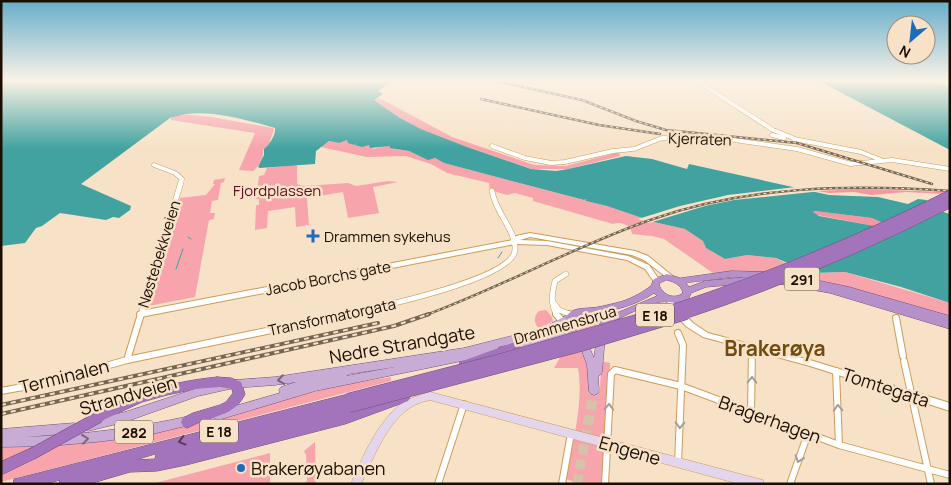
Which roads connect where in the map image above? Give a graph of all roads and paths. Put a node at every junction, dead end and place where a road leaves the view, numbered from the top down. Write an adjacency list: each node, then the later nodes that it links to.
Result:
1 (733, 104): 3 (street, Kjerraten)
2 (772, 135): 3 (street, Kjerraten)
3 (798, 140): 5 (street, Kjerraten)
4 (492, 146): 5 (street, Kjerraten)
5 (881, 160): 7 (street, Kjerraten)
6 (154, 165): 20 (street, Nøstebekkveien)
7 (950, 169)
8 (492, 191): 11 (street)
9 (950, 196): 42 (highway, Drammensbrua / E 18, bridge)
10 (950, 203): 42 (highway, Drammensbrua / E 18, bridge)
11 (515, 242): 13 (street, Jacob Borchs gate); 14 (street, Jacob Borchs gate); 20 (street, Jacob Borchs gate); 33 (street, Transformatorgata)
12 (566, 274): 18 (street)
13 (675, 279): 14 (highway, 291); 15 (highway); 24 (highway, 291)
14 (656, 284): 16 (highway); 19 (highway, 291)
15 (687, 291): 17 (highway); 27 (highway, 291)
16 (667, 299): 17 (highway); 22 (street, Tomtegata); 25 (highway)
17 (681, 300): 22 (street)
18 (553, 302): 21 (street); 26 (street)
19 (589, 311): 21 (highway, 291); 25 (highway)
20 (141, 314): 33 (street, Nøstebekkveien)
21 (571, 315): 26 (main road, Nedre Strandgate)
22 (683, 317): 32 (street, Tomtegata)
23 (896, 318): 40 (street)
24 (950, 320)
25 (604, 322): 29 (highway)
26 (565, 324): 30 (highway); 34 (main road, Nedre Strandgate)
27 (950, 326)
28 (678, 332): 38 (street)
29 (601, 337): 30 (highway); 30 (main road)
30 (579, 338): 31 (main road, Nedre Strandgate / E 18)
31 (515, 346): 36 (main road, Nedre Strandgate / 282); 54 (highway, E 18)
32 (752, 347): 35 (street, Tomtegata); 45 (street, one-way to 32)
33 (127, 360): 39 (street, Terminalen)
34 (347, 370): 36 (main road, 282); 37 (main road, Nedre Strandgate, one-way to 37); 41 (main road, 282)
35 (836, 371): 40 (street, Tomtegata); 52 (street, one-way to 35)
36 (378, 374): 41 (main road, Nedre Strandgate / 282)
37 (234, 384): 46 (highway, E 18); 49 (main road, Strandveien / 282); 55 (highway, bridge)
38 (681, 386): 45 (street, Bragerhagen); 51 (street, Bragerhagen, one-way to 38); 53 (street, one-way to 53)
39 (1, 391)
40 (911, 395): 44 (street, Tomtegata); 56 (street)
41 (263, 402): 46 (main road, Strandveien / 282)
42 (349, 403): 54 (highway, E 18); 58 (highway, E 18, one-way to 58)
43 (464, 404): 47 (main road, Engene); 60 (main road, Engene); 61 (street)
44 (950, 407)
45 (751, 414): 48 (street, Bragerhagen)
46 (187, 422): 50 (main road, Strandveien / 282, one-way to 46)
47 (571, 433): 51 (main road, Engene); 62 (street)
48 (806, 433): 52 (street, Bragerhagen); 65 (street, one-way to 65)
49 (1, 434)
50 (1, 442)
51 (607, 444): 53 (main road, Engene); 63 (street)
52 (839, 445): 56 (street, Bragerhagen)
53 (678, 463): 64 (main road, Engene)
54 (129, 466): 59 (highway, E 18)
55 (1, 469)
56 (926, 469): 57 (street, Bragerhagen); 66 (street)
57 (950, 475)
58 (19, 484)
59 (65, 484)
60 (356, 484)
61 (438, 484)
62 (562, 484)
63 (606, 484)
64 (759, 484)
65 (790, 484)
66 (931, 484)

